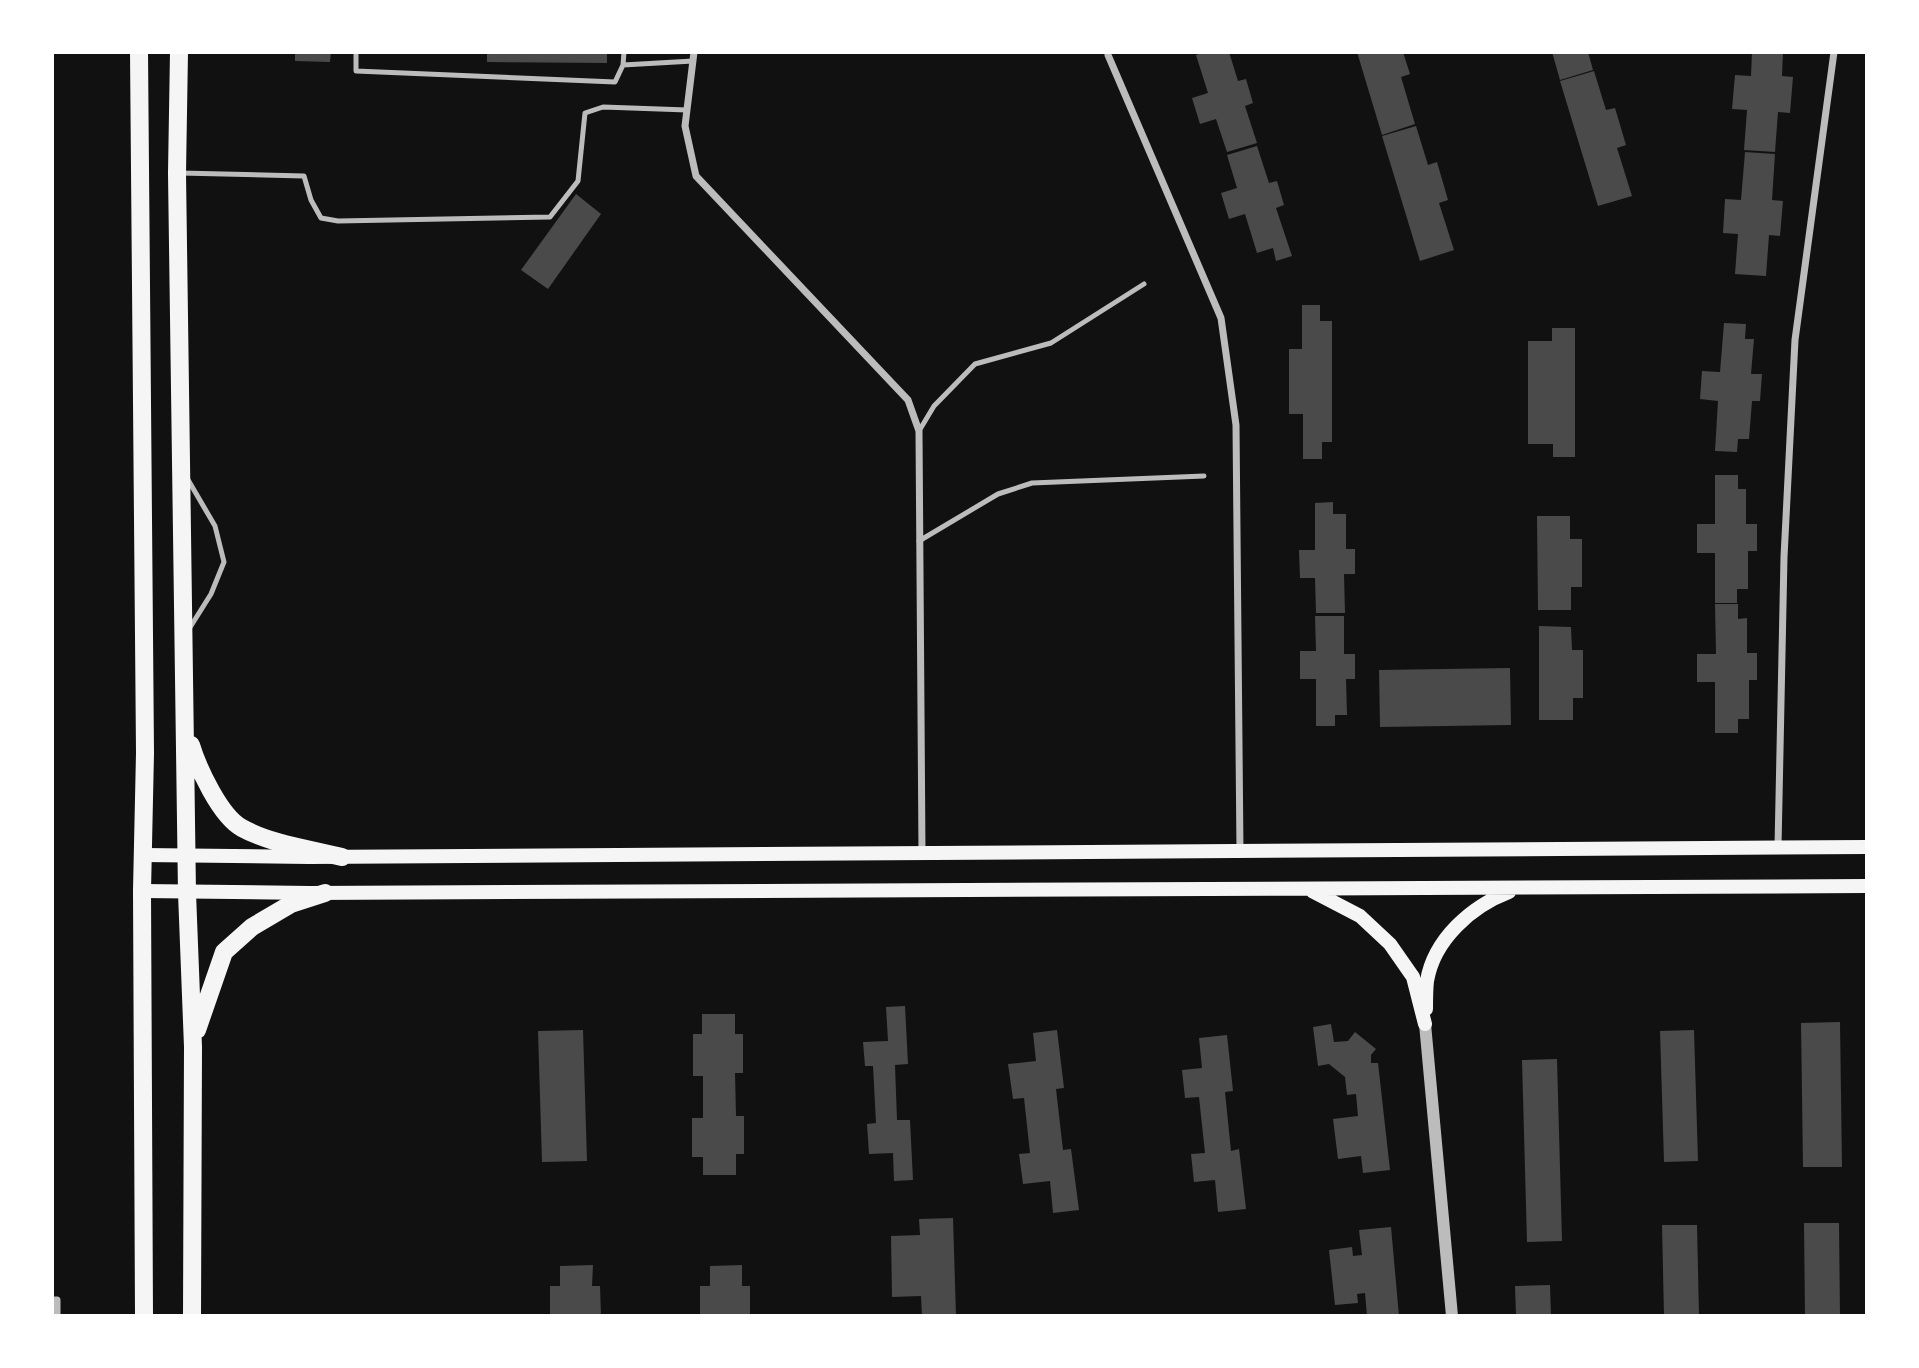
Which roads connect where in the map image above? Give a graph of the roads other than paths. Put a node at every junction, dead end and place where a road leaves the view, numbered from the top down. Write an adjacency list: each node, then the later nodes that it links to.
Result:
1 (139, 52): 22 (highway)
2 (179, 52): 10 (highway)
3 (356, 52): 8 (lane)
4 (624, 52): 8 (lane)
5 (1834, 52): 19 (street)
6 (1108, 55): 20 (street)
7 (694, 57): 8 (lane); 9 (street)
8 (624, 65)
9 (687, 110): 10 (lane); 12 (street)
10 (177, 173): 13 (highway)
11 (1144, 285): 12 (lane)
12 (919, 430): 15 (street)
13 (181, 468): 16 (highway); 16 (lane)
14 (1205, 476): 15 (lane)
15 (919, 541): 21 (street)
16 (184, 638): 17 (highway)
17 (184, 725): 23 (highway); 24 (highway)
18 (1867, 846): 19 (main road)
19 (1778, 847): 20 (main road)
20 (1240, 852): 21 (main road)
21 (922, 853): 24 (main road)
22 (143, 855): 23 (main road); 28 (highway)
23 (187, 856): 24 (main road); 29 (highway)
24 (342, 857)
25 (1867, 887): 26 (main road)
26 (1518, 888): 27 (main road); 31 (main road)
27 (1307, 889): 30 (main road); 31 (main road)
28 (142, 891): 29 (main road); 35 (highway)
29 (187, 892): 30 (main road); 32 (highway)
30 (326, 893): 32 (highway)
31 (1425, 1024): 37 (street)
32 (193, 1047): 36 (highway)
33 (52, 1300): 34 (street)
34 (57, 1315)
35 (144, 1315)
36 (192, 1315)
37 (1452, 1315)

